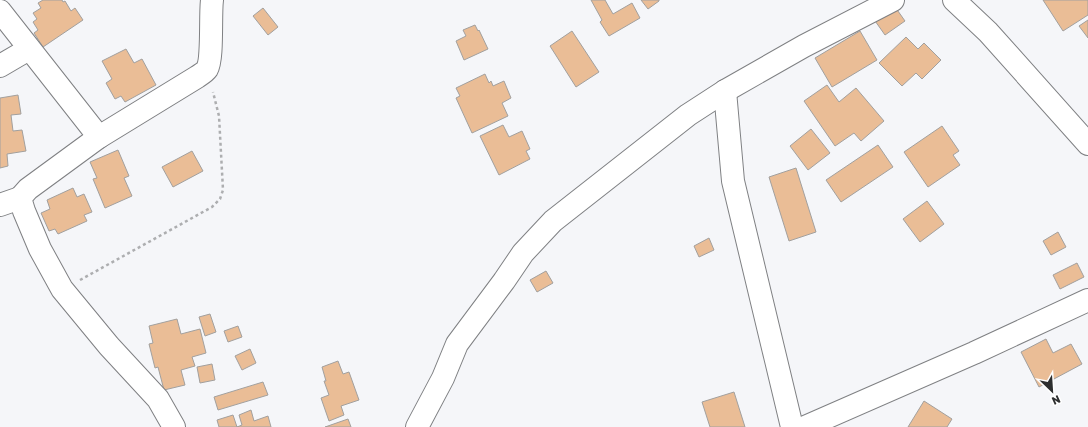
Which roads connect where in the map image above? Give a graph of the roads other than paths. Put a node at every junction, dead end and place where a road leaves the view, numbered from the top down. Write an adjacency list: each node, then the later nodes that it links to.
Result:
1 (212, 0): 8 (street)
2 (892, 0): 7 (street)
3 (954, 0): 9 (street)
4 (0, 11): 5 (street)
5 (29, 49): 6 (street); 8 (street)
6 (0, 66)
7 (725, 91): 13 (street); 14 (street)
8 (99, 137): 10 (street)
9 (1088, 144)
10 (10, 202): 12 (street)
11 (1088, 300): 15 (street)
12 (174, 427)
13 (416, 427)
14 (792, 427)
15 (805, 427)

